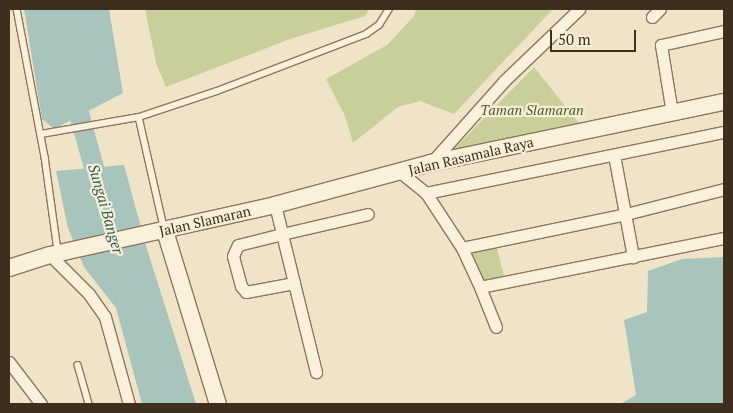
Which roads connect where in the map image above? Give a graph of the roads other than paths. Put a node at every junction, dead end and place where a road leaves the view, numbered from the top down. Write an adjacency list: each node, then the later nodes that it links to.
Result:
1 (17, 9): 11 (lane)
2 (389, 9): 9 (lane)
3 (579, 9): 13 (street)
4 (660, 9): 5 (street)
5 (652, 17)
6 (724, 31): 8 (street)
7 (724, 102): 8 (street, Jalan Rasamala Raya)
8 (672, 112): 13 (street, Jalan Rasamala Raya)
9 (138, 117): 11 (lane); 20 (lane)
10 (724, 132): 12 (street, Jalan Rasamala Raya)
11 (41, 134): 24 (lane)
12 (614, 155): 16 (street, Jalan Rasamala Raya); 19 (street)
13 (431, 163): 14 (street, Jalan Rasamala Raya)
14 (400, 172): 16 (street, Jalan Rasamala Raya); 17 (street, Jalan Slamaran)
15 (724, 189): 19 (street)
16 (426, 192): 23 (street)
17 (275, 205): 20 (street, Jalan Slamaran); 21 (street)
18 (368, 214): 21 (street)
19 (626, 214): 23 (street); 25 (street)
20 (157, 232): 24 (street, Jalan Slamaran); 36 (street)
21 (282, 234): 27 (street); 27 (street)
22 (724, 238): 25 (street)
23 (462, 248): 28 (street)
24 (58, 253): 26 (street, Jalan Slamaran); 35 (street)
25 (633, 257): 28 (street)
26 (9, 268)
27 (294, 283): 32 (street)
28 (480, 287): 29 (street)
29 (496, 327)
30 (9, 362): 33 (street)
31 (78, 365): 34 (lane)
32 (316, 372)
33 (41, 404)
34 (89, 404)
35 (129, 404)
36 (218, 404)

